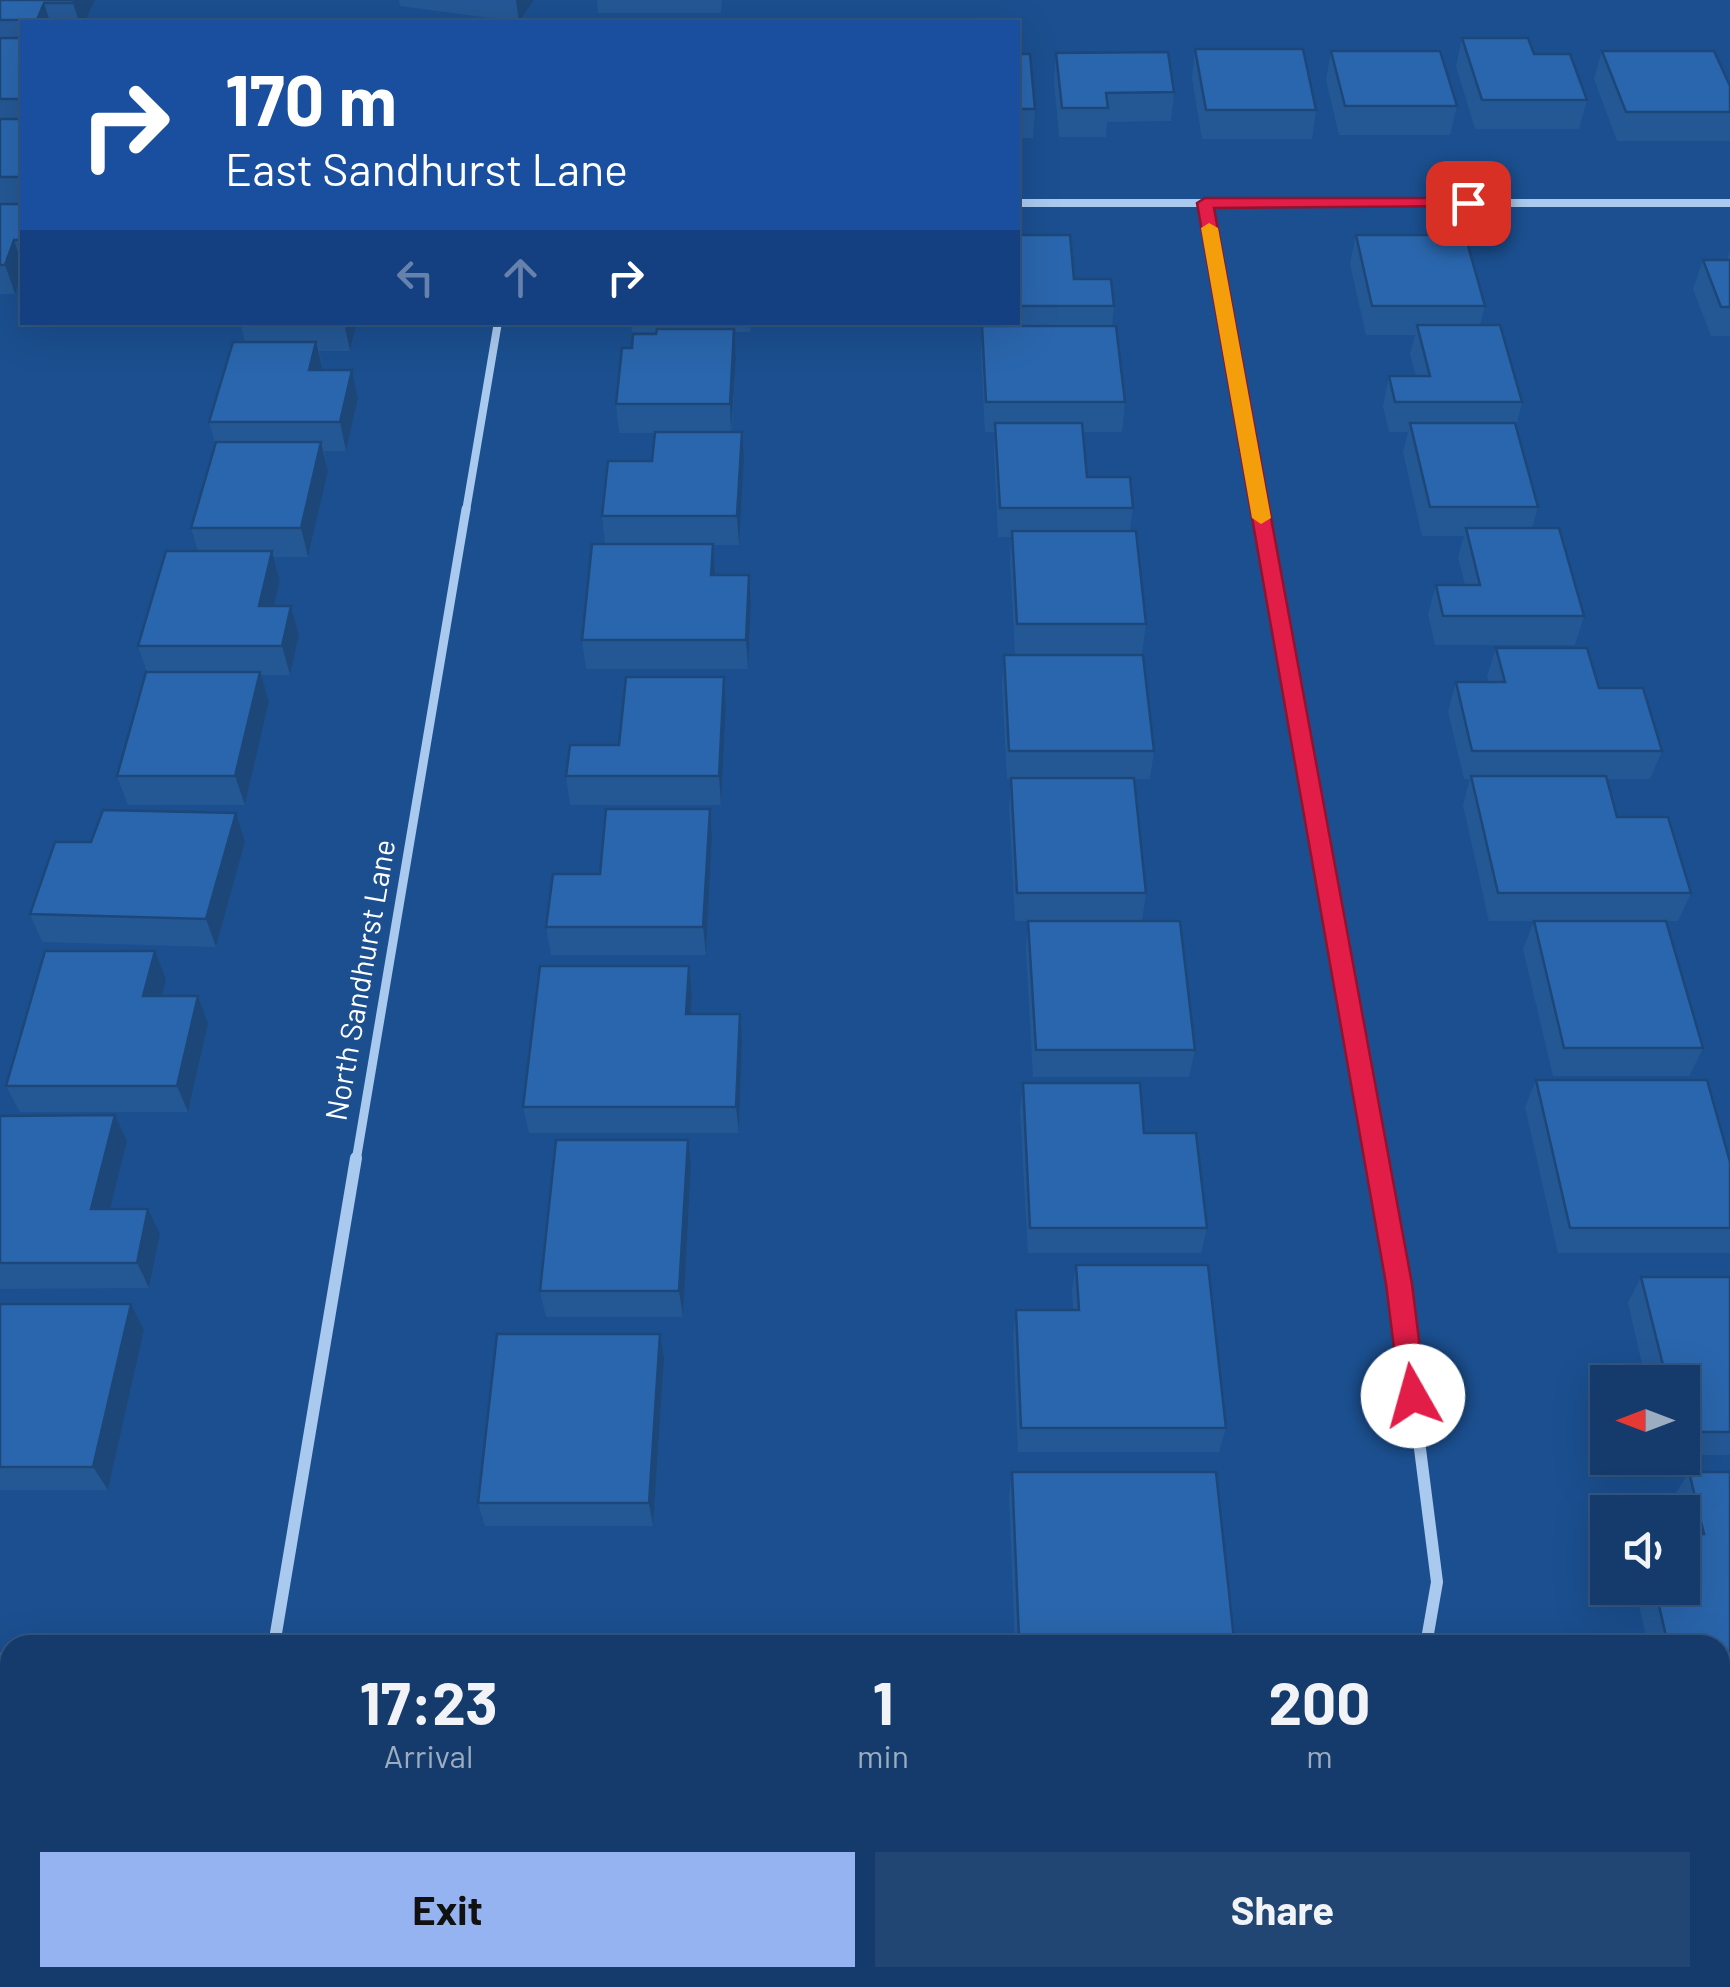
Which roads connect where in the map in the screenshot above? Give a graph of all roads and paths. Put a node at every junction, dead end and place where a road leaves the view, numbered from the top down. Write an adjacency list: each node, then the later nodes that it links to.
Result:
1 (1020, 202): 2 (street)
2 (1205, 203): 3 (street); 6 (street)
3 (1730, 203)
4 (497, 325): 5 (street, North Sandhurst Lane)
5 (276, 1635)
6 (1428, 1635)

